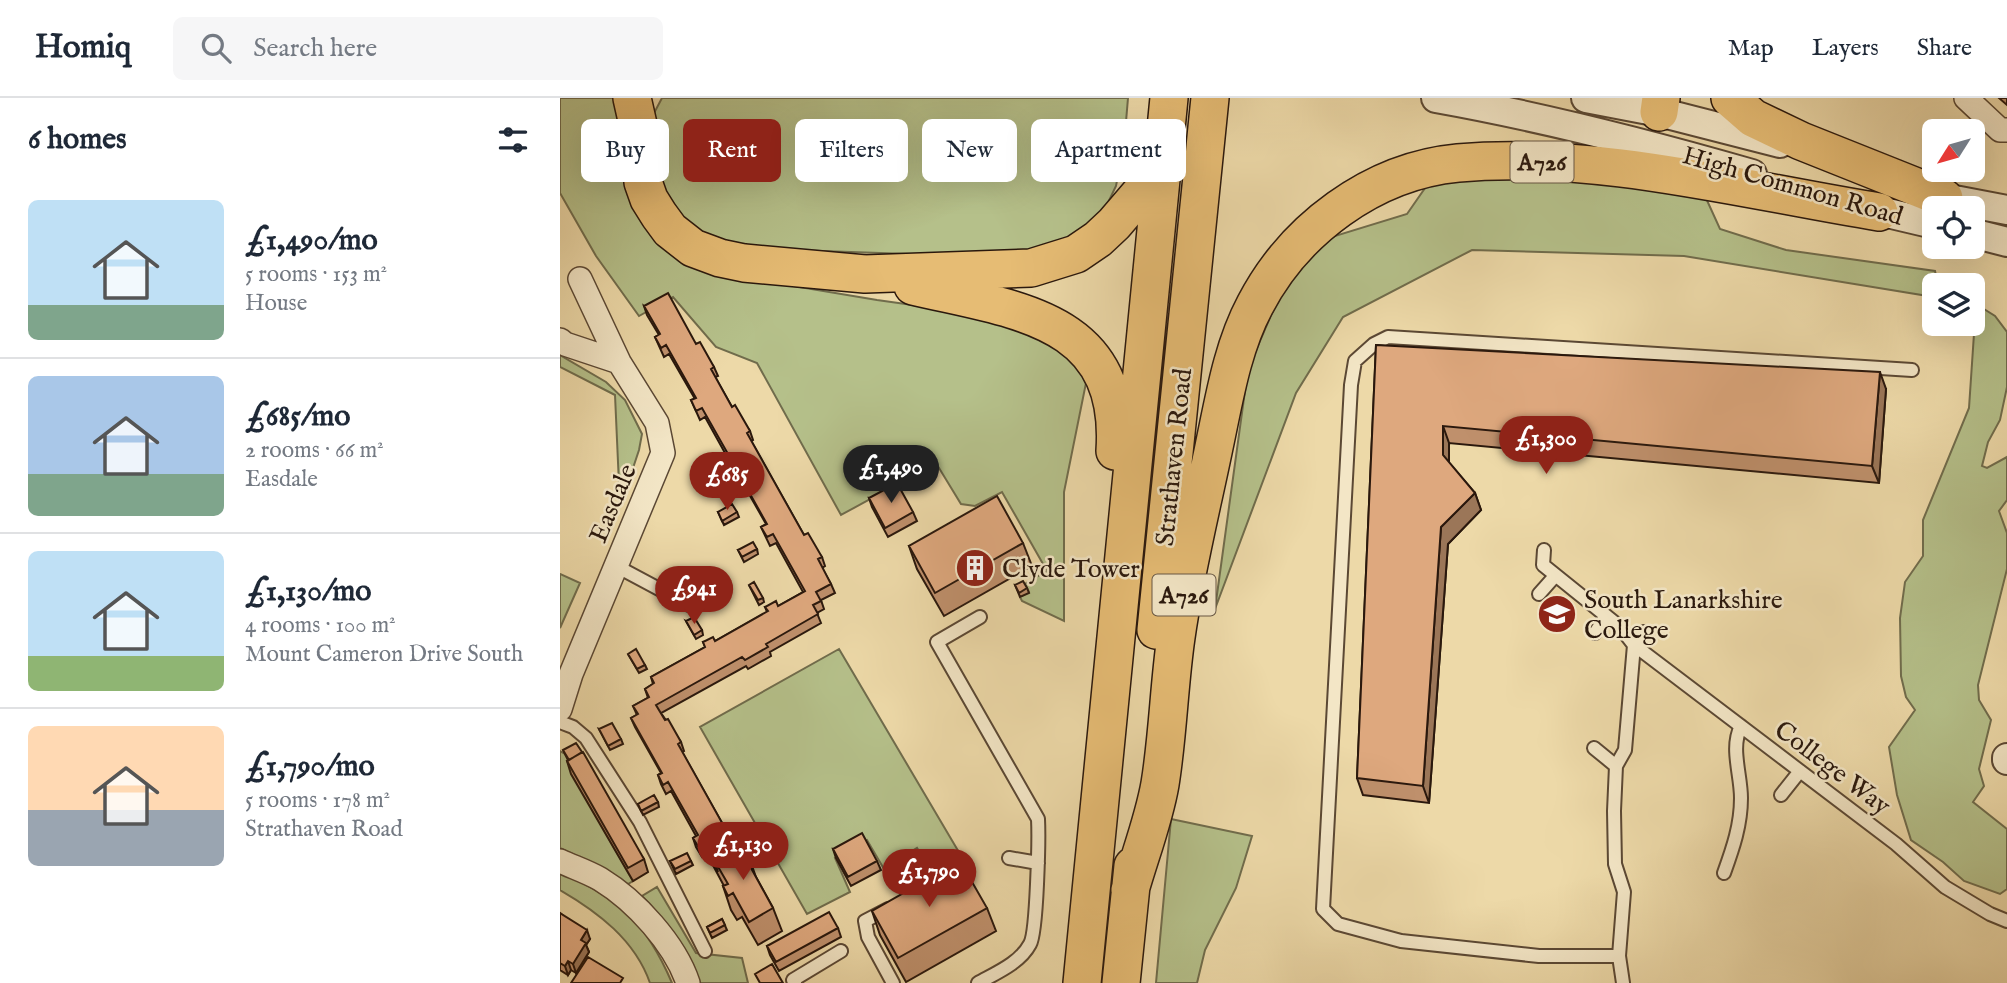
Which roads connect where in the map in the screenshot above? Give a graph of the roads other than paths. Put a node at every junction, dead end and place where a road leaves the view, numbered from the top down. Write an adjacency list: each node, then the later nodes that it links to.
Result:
1 (1210, 98): 48 (main road, Strathaven Road / A726)
2 (1436, 98): 7 (street, High Common Road)
3 (1586, 98): 7 (street, High Common Road)
4 (1730, 98): 11 (main road)
5 (1966, 98): 8 (street)
6 (641, 108): 19 (main road)
7 (1657, 118): 12 (street, High Common Road); 16 (street, High Common Road)
8 (2007, 130)
9 (1150, 182): 19 (main road)
10 (1161, 182): 39 (main road, Strathaven Road / A726)
11 (1922, 202)
12 (1922, 204)
13 (1985, 210): 14 (street, High Common Road)
14 (2007, 210)
15 (1922, 211): 16 (street, High Common Road)
16 (1879, 212): 48 (main road, A726)
17 (1985, 237): 18 (street)
18 (2007, 243)
19 (865, 274): 39 (main road)
20 (580, 279): 22 (street, Easdale)
21 (560, 340): 22 (street)
22 (619, 362): 25 (street, Easdale)
23 (1912, 370): 53 (lane)
24 (1544, 550): 26 (lane)
25 (616, 566): 28 (lane); 36 (street, Easdale)
26 (1555, 576): 27 (lane); 29 (lane, College Way)
27 (1539, 594)
28 (689, 605)
29 (1606, 616): 32 (lane); 33 (lane, College Way)
30 (980, 617): 46 (lane)
31 (1644, 632): 33 (lane)
32 (1595, 633)
33 (1634, 645): 35 (lane, College Way); 41 (lane)
34 (1698, 675): 35 (lane)
35 (1686, 685): 38 (lane, College Way)
36 (560, 709)
37 (560, 722): 51 (lane)
38 (1750, 728): 42 (lane, College Way); 47 (lane)
39 (1106, 734): 58 (main road, Strathaven Road / A726)
40 (1594, 748): 41 (lane)
41 (1616, 766): 53 (lane)
42 (1800, 771): 43 (lane); 50 (lane, College Way)
43 (1781, 795)
44 (1009, 858): 46 (lane)
45 (560, 861): 54 (street)
46 (1038, 863): 57 (lane)
47 (1724, 873)
48 (1130, 890): 59 (main road, Strathaven Road / A726)
49 (900, 902): 56 (lane)
50 (2007, 921)
51 (705, 951)
52 (841, 951): 55 (lane)
53 (1619, 956): 60 (lane)
54 (688, 983)
55 (795, 983)
56 (893, 983)
57 (978, 983)
58 (1082, 983)
59 (1121, 983)
60 (1623, 983)

